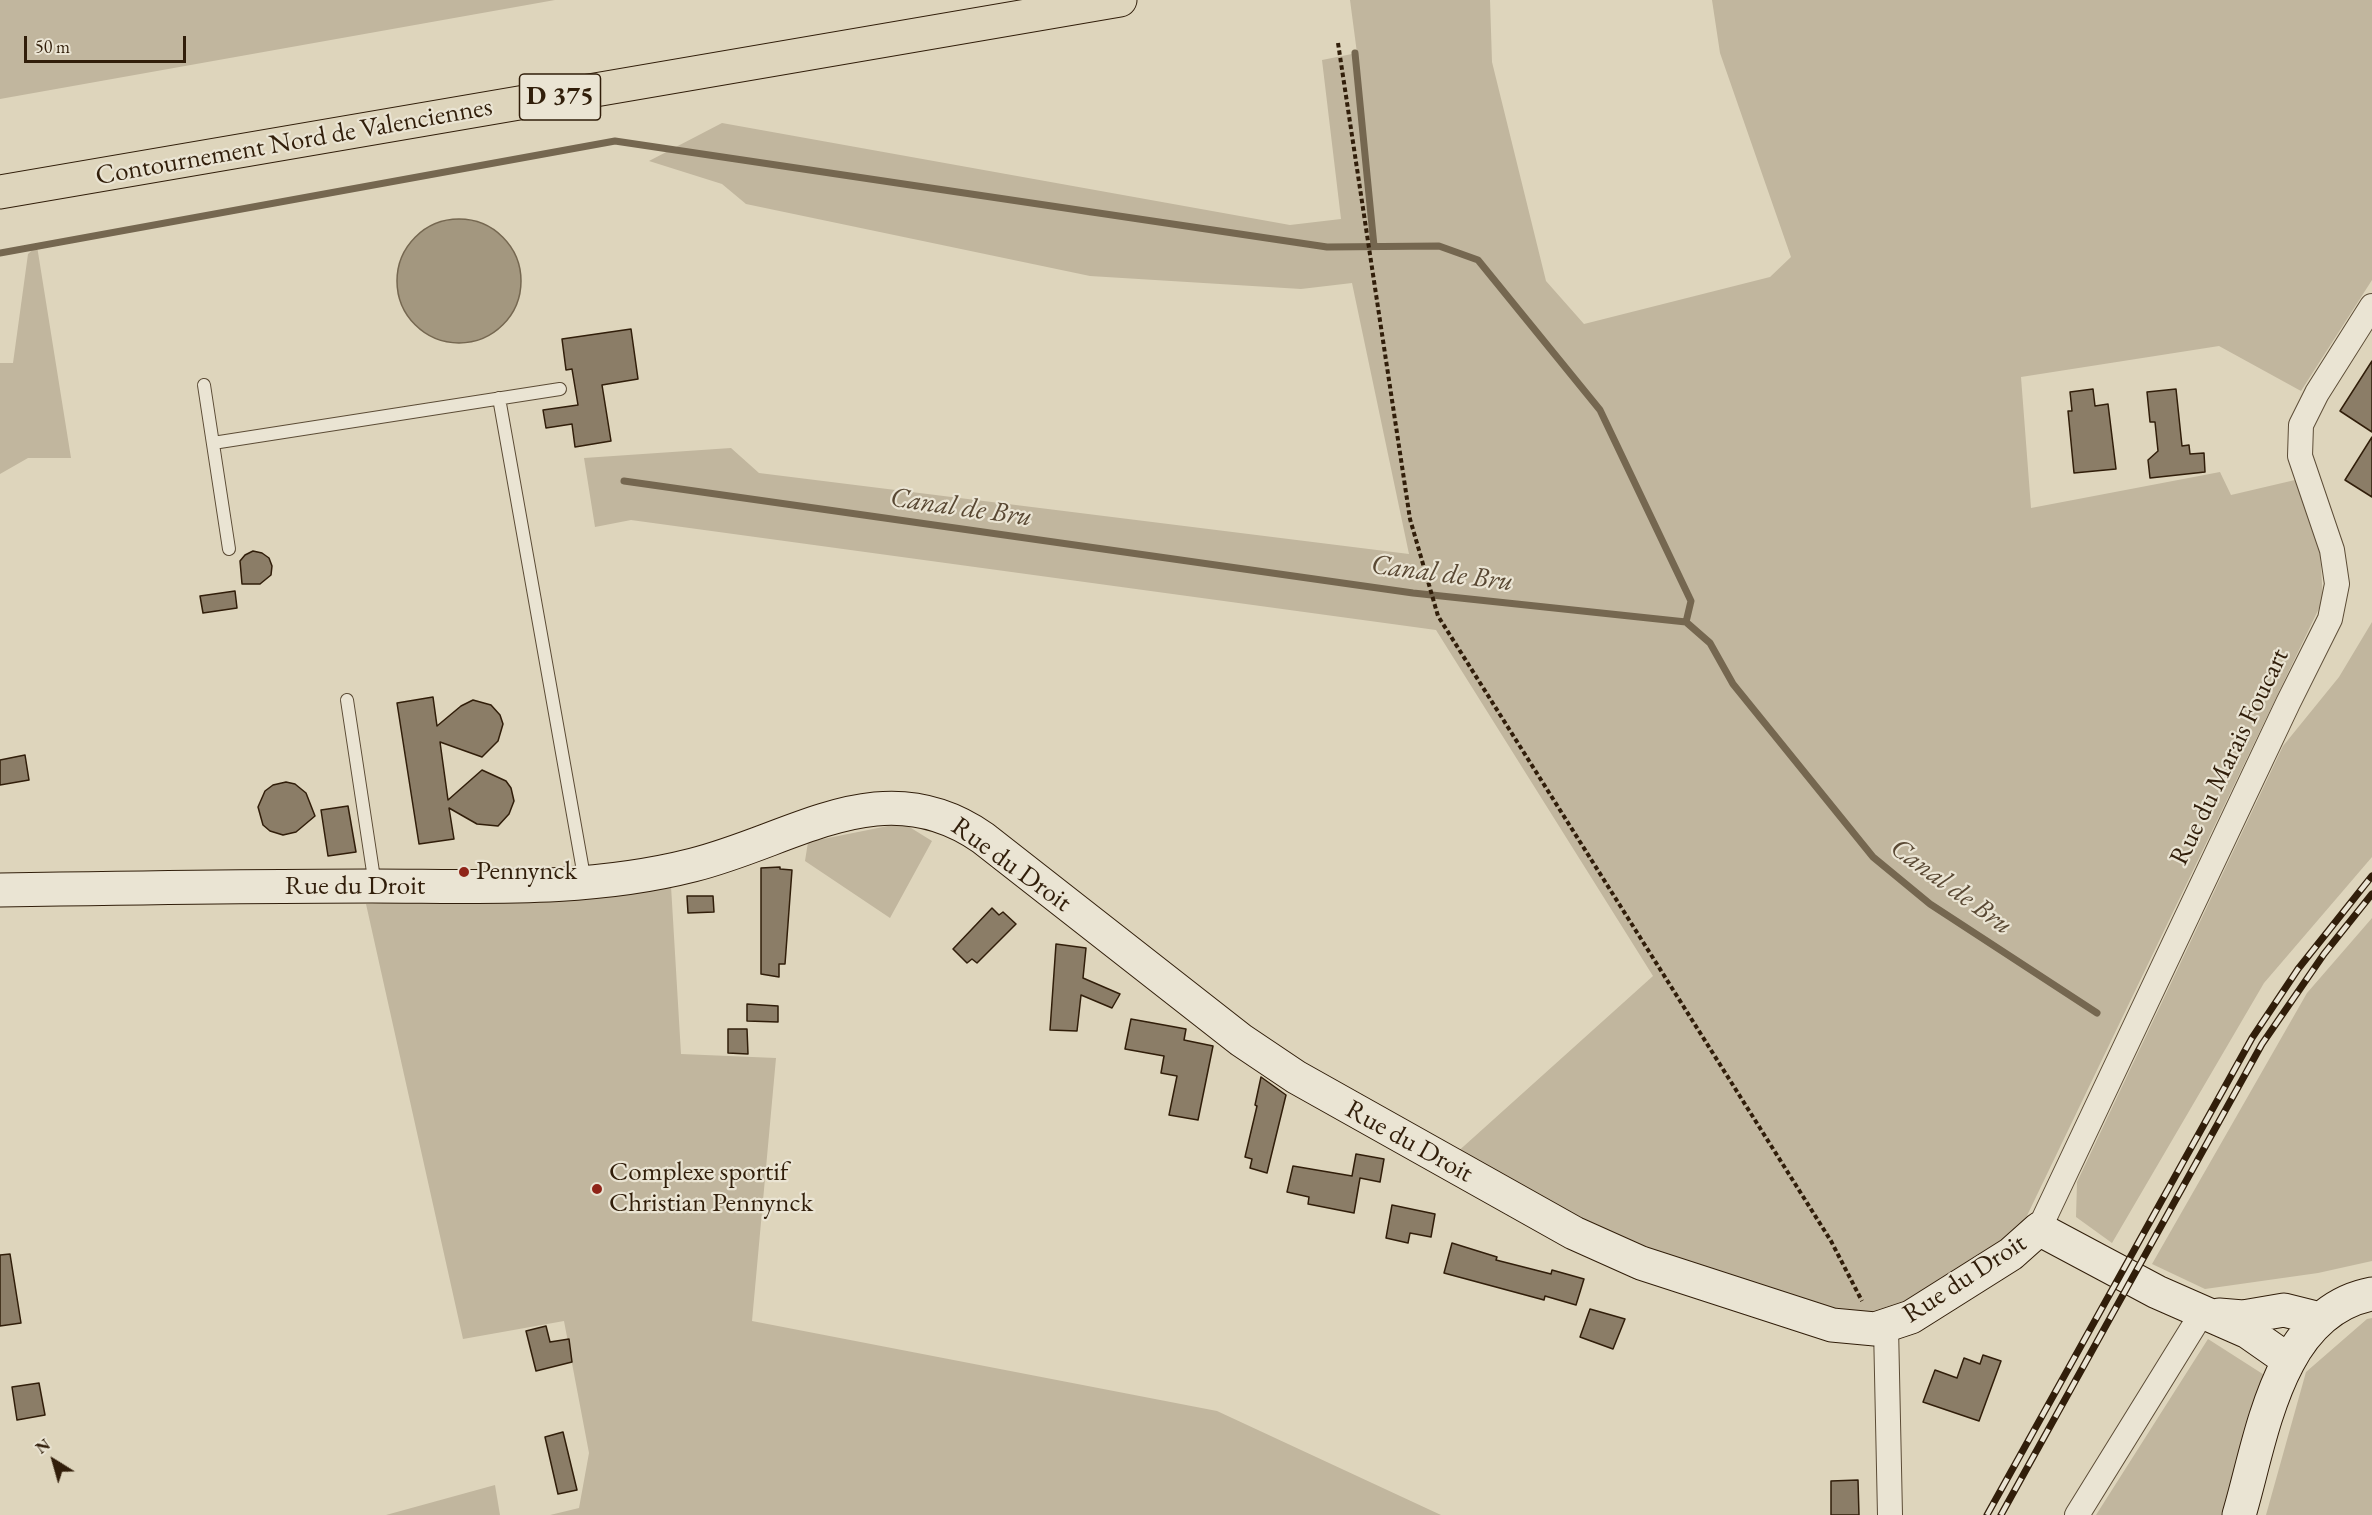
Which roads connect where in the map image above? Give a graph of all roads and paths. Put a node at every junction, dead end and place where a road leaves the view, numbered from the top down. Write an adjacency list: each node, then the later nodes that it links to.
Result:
1 (1120, 0): 3 (main road, Contournement Nord de Valenciennes / D 375)
2 (1338, 43): 17 (path)
3 (0, 192)
4 (2372, 306): 14 (street, Rue du Marais Foucart)
5 (204, 385): 8 (lane)
6 (560, 388): 7 (lane)
7 (499, 398): 8 (lane); 11 (lane)
8 (213, 443): 9 (lane)
9 (229, 549)
10 (347, 700): 12 (lane)
11 (585, 883): 12 (street, Rue du Droit); 17 (street, Rue du Droit)
12 (375, 886): 13 (street, Rue du Droit)
13 (0, 890)
14 (2040, 1229): 16 (street, Rue du Droit); 17 (street, Rue du Droit)
15 (2345, 1305): 16 (street, Rue du Droit); 18 (street)
16 (2202, 1313): 18 (street, Rue du Droit); 20 (street)
17 (1881, 1328): 19 (street, Rue du Droit)
18 (2288, 1360): 21 (street)
19 (1890, 1515)
20 (2077, 1515)
21 (2239, 1515)

